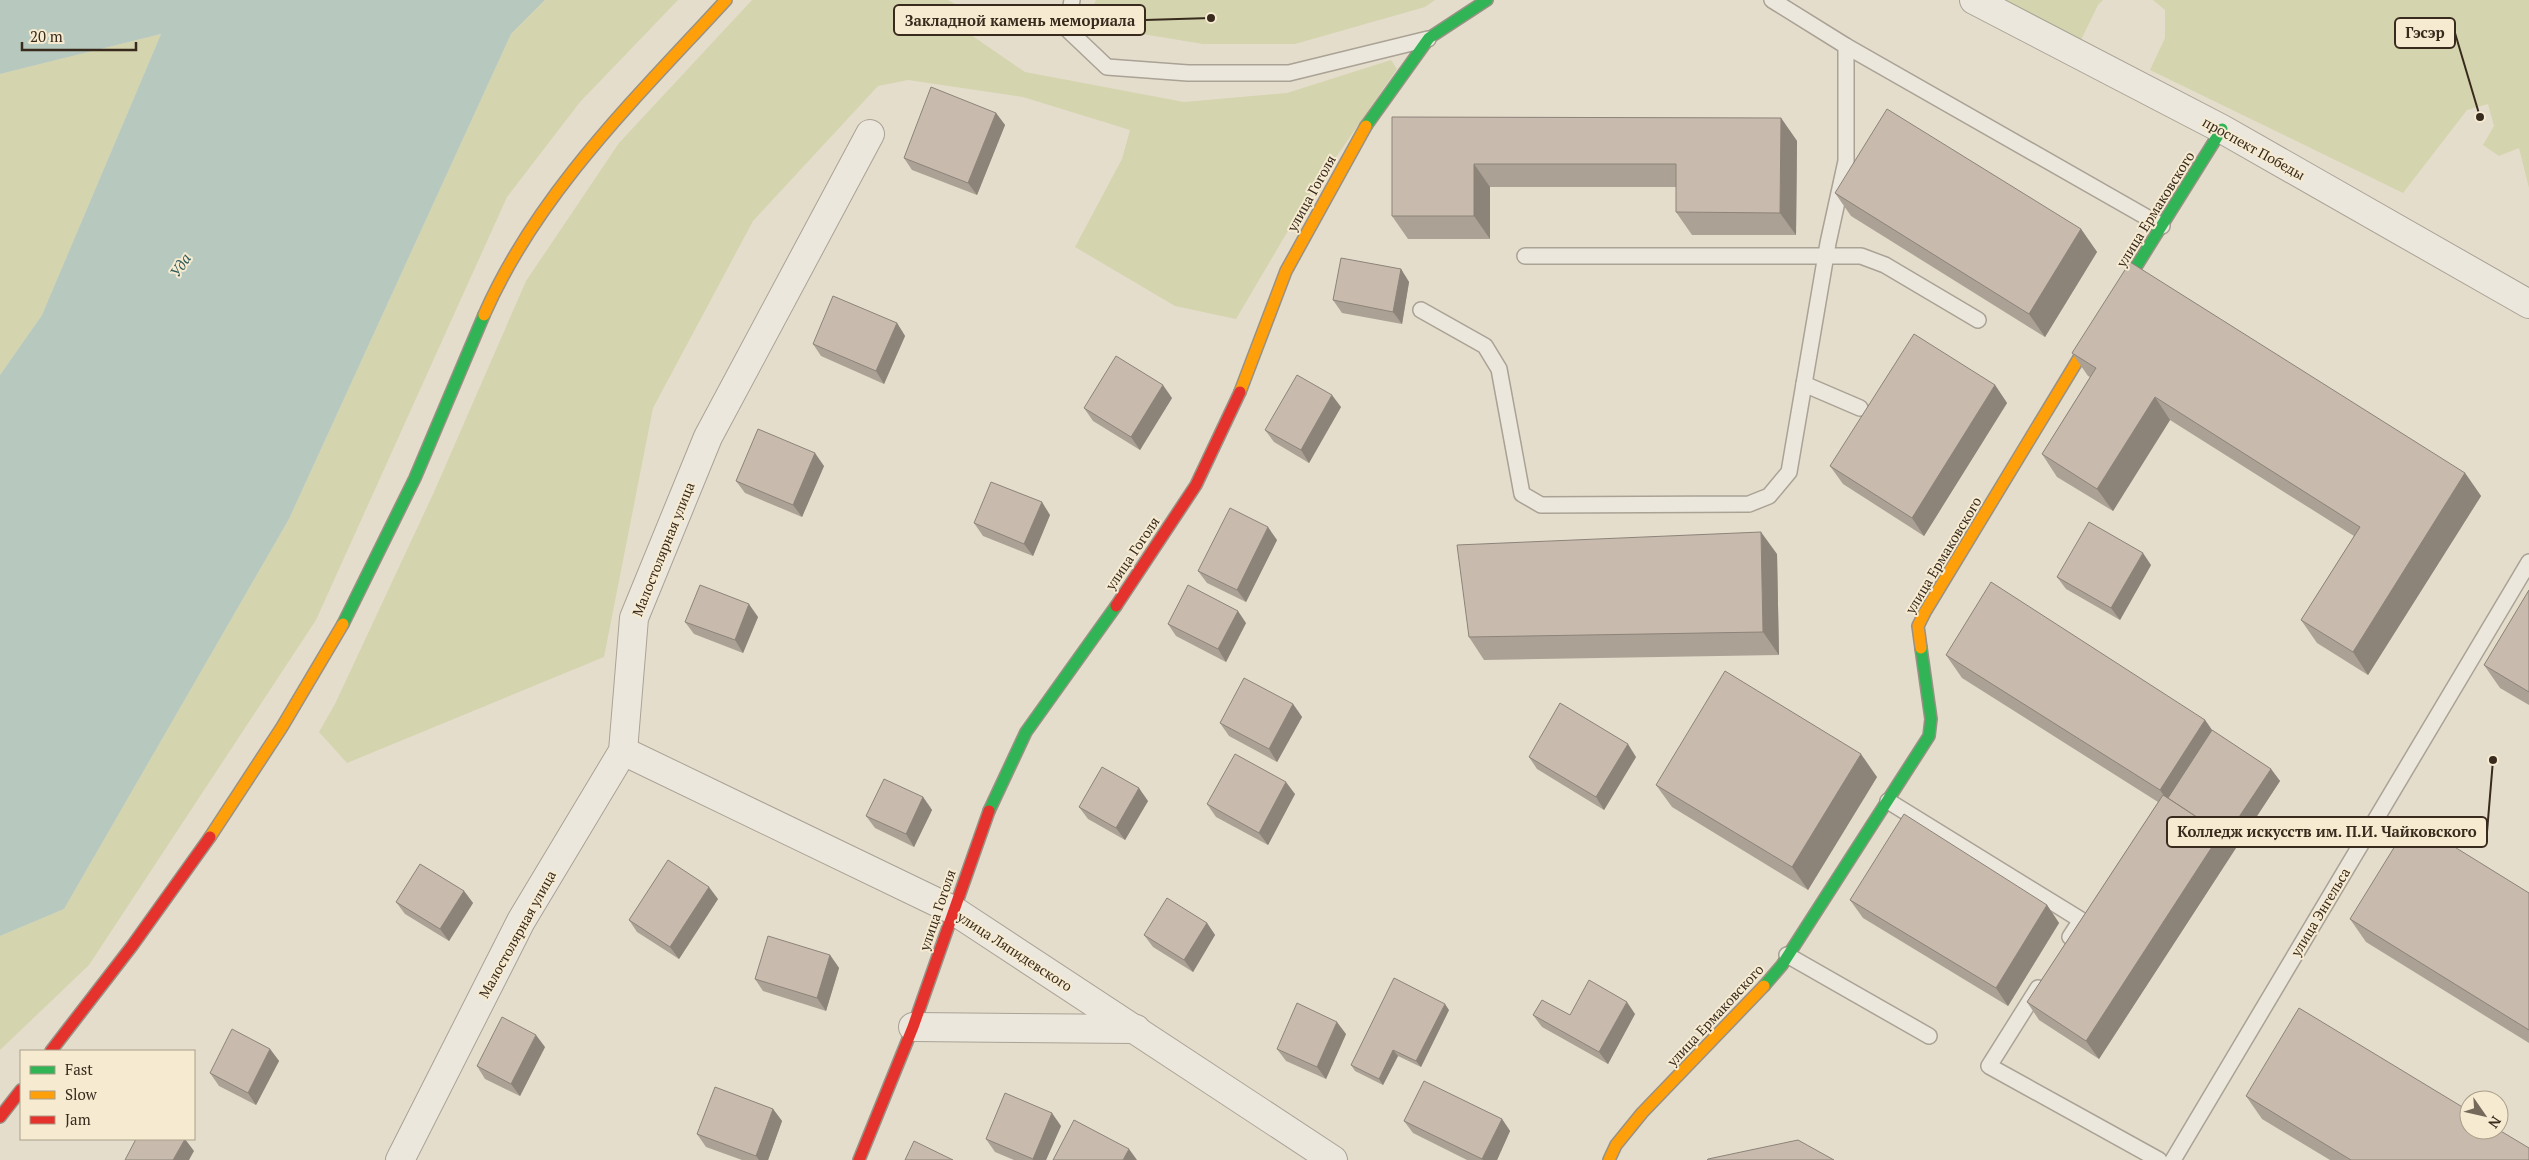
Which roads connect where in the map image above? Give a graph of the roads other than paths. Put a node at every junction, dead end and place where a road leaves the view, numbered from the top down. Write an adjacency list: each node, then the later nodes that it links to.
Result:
1 (726, 0): 28 (street)
2 (1072, 0): 6 (lane)
3 (1487, 0): 6 (street, улица Гоголя)
4 (1772, 0): 7 (lane)
5 (1974, 0): 8 (street, проспект Победы)
6 (1429, 38): 21 (street, улица Гоголя)
7 (1846, 46): 10 (lane); 12 (lane)
8 (2222, 129): 10 (street, улица Ермаковского); 13 (street, проспект Победы)
9 (870, 134): 19 (street, Малостолярная улица)
10 (2162, 226): 20 (street, улица Ермаковского)
11 (1525, 256): 12 (lane)
12 (1826, 256): 15 (lane); 16 (lane)
13 (2529, 304)
14 (1421, 310): 16 (lane)
15 (1978, 320)
16 (1804, 384): 17 (lane)
17 (1860, 408)
18 (2529, 562): 36 (lane, улица Энгельса)
19 (623, 750): 21 (street, улица Ляпидевского); 31 (street, Малостолярная улица)
20 (1888, 801): 22 (lane); 23 (street, улица Ермаковского)
21 (953, 910): 25 (street, улица Гоголя); 26 (street, улица Ляпидевского)
22 (2061, 952)
23 (1787, 956): 27 (lane); 34 (street, улица Ермаковского)
24 (2045, 977): 35 (lane)
25 (913, 1027): 26 (street); 32 (street, улица Гоголя)
26 (1136, 1030): 33 (street, улица Ляпидевского)
27 (1928, 1036)
28 (52, 1050)
29 (20, 1091): 30 (street)
30 (0, 1117)
31 (397, 1157)
32 (859, 1160)
33 (1333, 1160)
34 (1609, 1160)
35 (2159, 1160)
36 (2173, 1160)

